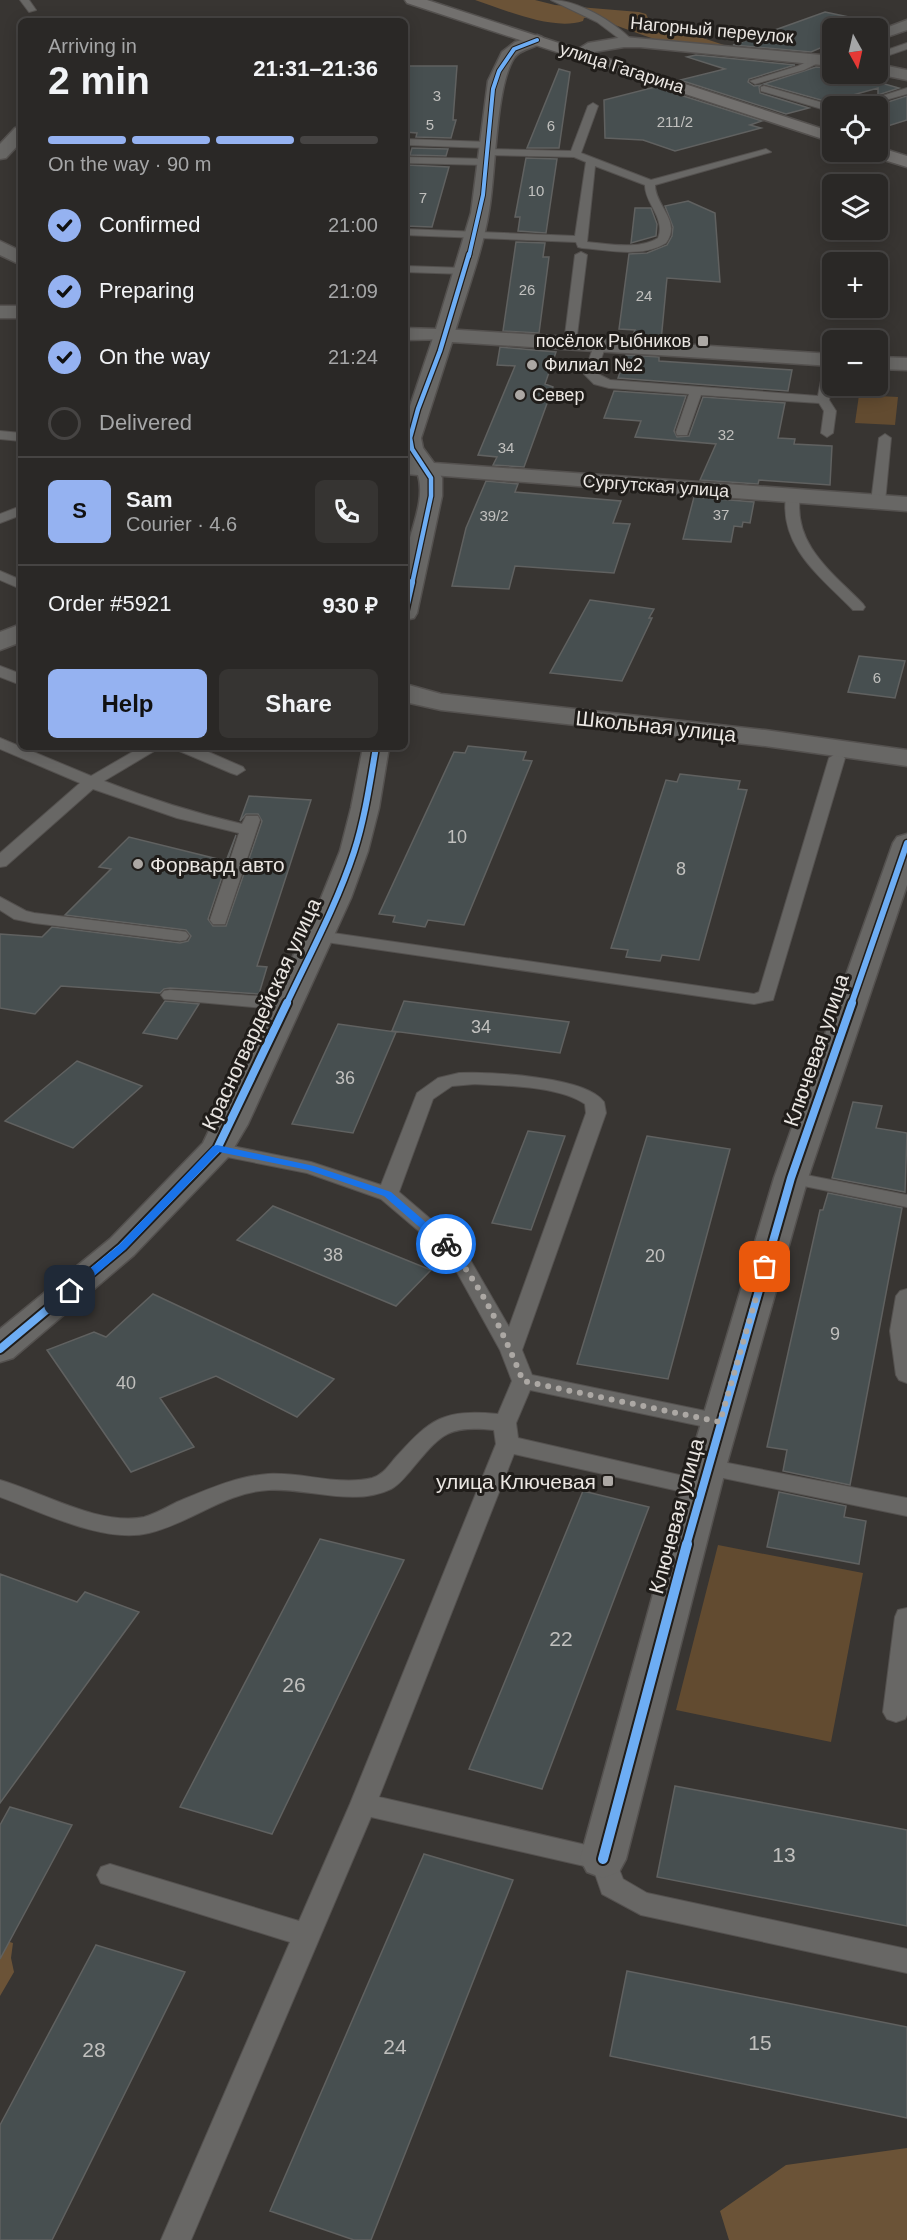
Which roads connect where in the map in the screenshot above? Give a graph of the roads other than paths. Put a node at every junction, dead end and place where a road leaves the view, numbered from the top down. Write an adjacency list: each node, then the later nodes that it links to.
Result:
1 (24, 0): 5 (lane)
2 (412, 0): 8 (main road, улица Гагарина)
3 (436, 0): 11 (main road, улица Гагарина)
4 (555, 0): 9 (lane)
5 (32, 10)
6 (907, 25): 7 (street)
7 (888, 32)
8 (537, 40): 24 (main road, улица Гагарина); 29 (street)
9 (628, 41): 11 (street, Нагорный переулок); 13 (street, Нагорный переулок)
10 (907, 46): 12 (lane)
11 (588, 48): 23 (main road, улица Гагарина)
12 (888, 53)
13 (822, 57)
14 (822, 60): 17 (lane)
15 (888, 71): 16 (street)
16 (907, 75)
17 (756, 81)
18 (764, 89): 22 (lane)
19 (907, 91): 20 (lane)
20 (888, 96)
21 (593, 106): 32 (lane)
22 (822, 106)
23 (822, 125)
24 (822, 134)
25 (18, 135): 31 (street)
26 (408, 142): 29 (lane)
27 (888, 146): 30 (main road)
28 (766, 152): 37 (lane)
29 (487, 153): 32 (lane); 34 (lane); 39 (street)
30 (907, 153)
31 (0, 154)
32 (575, 154): 35 (lane)
33 (888, 156): 36 (main road)
34 (408, 159)
35 (591, 161): 37 (lane); 40 (lane)
36 (907, 162)
37 (650, 183): 40 (lane)
38 (408, 232): 39 (lane)
39 (475, 235): 40 (lane); 45 (street)
40 (580, 239)
41 (0, 248): 43 (street)
42 (581, 255): 50 (lane)
43 (18, 257)
44 (408, 269): 45 (lane)
45 (464, 271): 49 (street)
46 (0, 312): 47 (street)
47 (18, 312)
48 (408, 334): 49 (street)
49 (444, 335): 50 (street); 58 (street)
50 (570, 343): 51 (street)
51 (600, 345): 52 (street); 55 (lane)
52 (822, 359)
53 (888, 363): 54 (street)
54 (907, 364)
55 (696, 390): 57 (lane); 59 (lane)
56 (824, 396): 57 (lane)
57 (823, 400): 60 (lane)
58 (412, 415): 64 (street)
59 (682, 432)
60 (827, 433)
61 (0, 435): 62 (lane)
62 (18, 437)
63 (885, 438): 66 (lane)
64 (416, 468): 65 (street, Сургутская улица); 72 (street)
65 (793, 496): 66 (street, Сургутская улица); 73 (lane)
66 (879, 502): 67 (street, Сургутская улица)
67 (907, 504)
68 (18, 511): 69 (lane)
69 (0, 519)
70 (0, 576): 71 (lane)
71 (18, 584)
72 (408, 599)
73 (858, 607)
74 (18, 633): 75 (street)
75 (0, 642)
76 (0, 671): 77 (lane)
77 (18, 679)
78 (408, 693): 84 (street, Школьная улица)
79 (0, 743): 86 (lane)
80 (148, 750): 86 (lane)
81 (190, 750): 85 (lane)
82 (375, 750): 92 (street, Красногвардейская улица)
83 (837, 758): 92 (lane)
84 (907, 758)
85 (237, 770)
86 (90, 783): 88 (lane); 90 (lane)
87 (906, 851): 96 (street, Ключевая улица)
88 (0, 862)
89 (0, 902): 91 (lane)
90 (219, 920)
91 (180, 936)
92 (319, 936): 94 (street, Красногвардейская улица)
93 (170, 995): 94 (lane)
94 (286, 1004): 95 (street, Красногвардейская улица)
95 (217, 1149): 97 (lane); 100 (street, Красногвардейская улица)
96 (791, 1178): 98 (lane); 104 (street, Ключевая улица)
97 (388, 1194): 101 (lane); 101 (lane)
98 (906, 1201)
99 (907, 1296): 102 (lane)
100 (0, 1349)
101 (511, 1350): 103 (lane)
102 (907, 1374)
103 (523, 1381): 104 (lane); 105 (lane)
104 (720, 1422): 106 (street, Ключевая улица)
105 (506, 1433): 106 (lane); 107 (lane); 111 (lane)
106 (704, 1477): 108 (lane); 112 (street, Ключевая улица)
107 (0, 1488)
108 (907, 1507)
109 (907, 1617): 110 (lane)
110 (896, 1712)
111 (363, 1804): 112 (lane); 114 (lane)
112 (603, 1859): 115 (lane)
113 (111, 1875): 114 (lane)
114 (307, 1935): 116 (lane)
115 (907, 1961)
116 (176, 2240)

